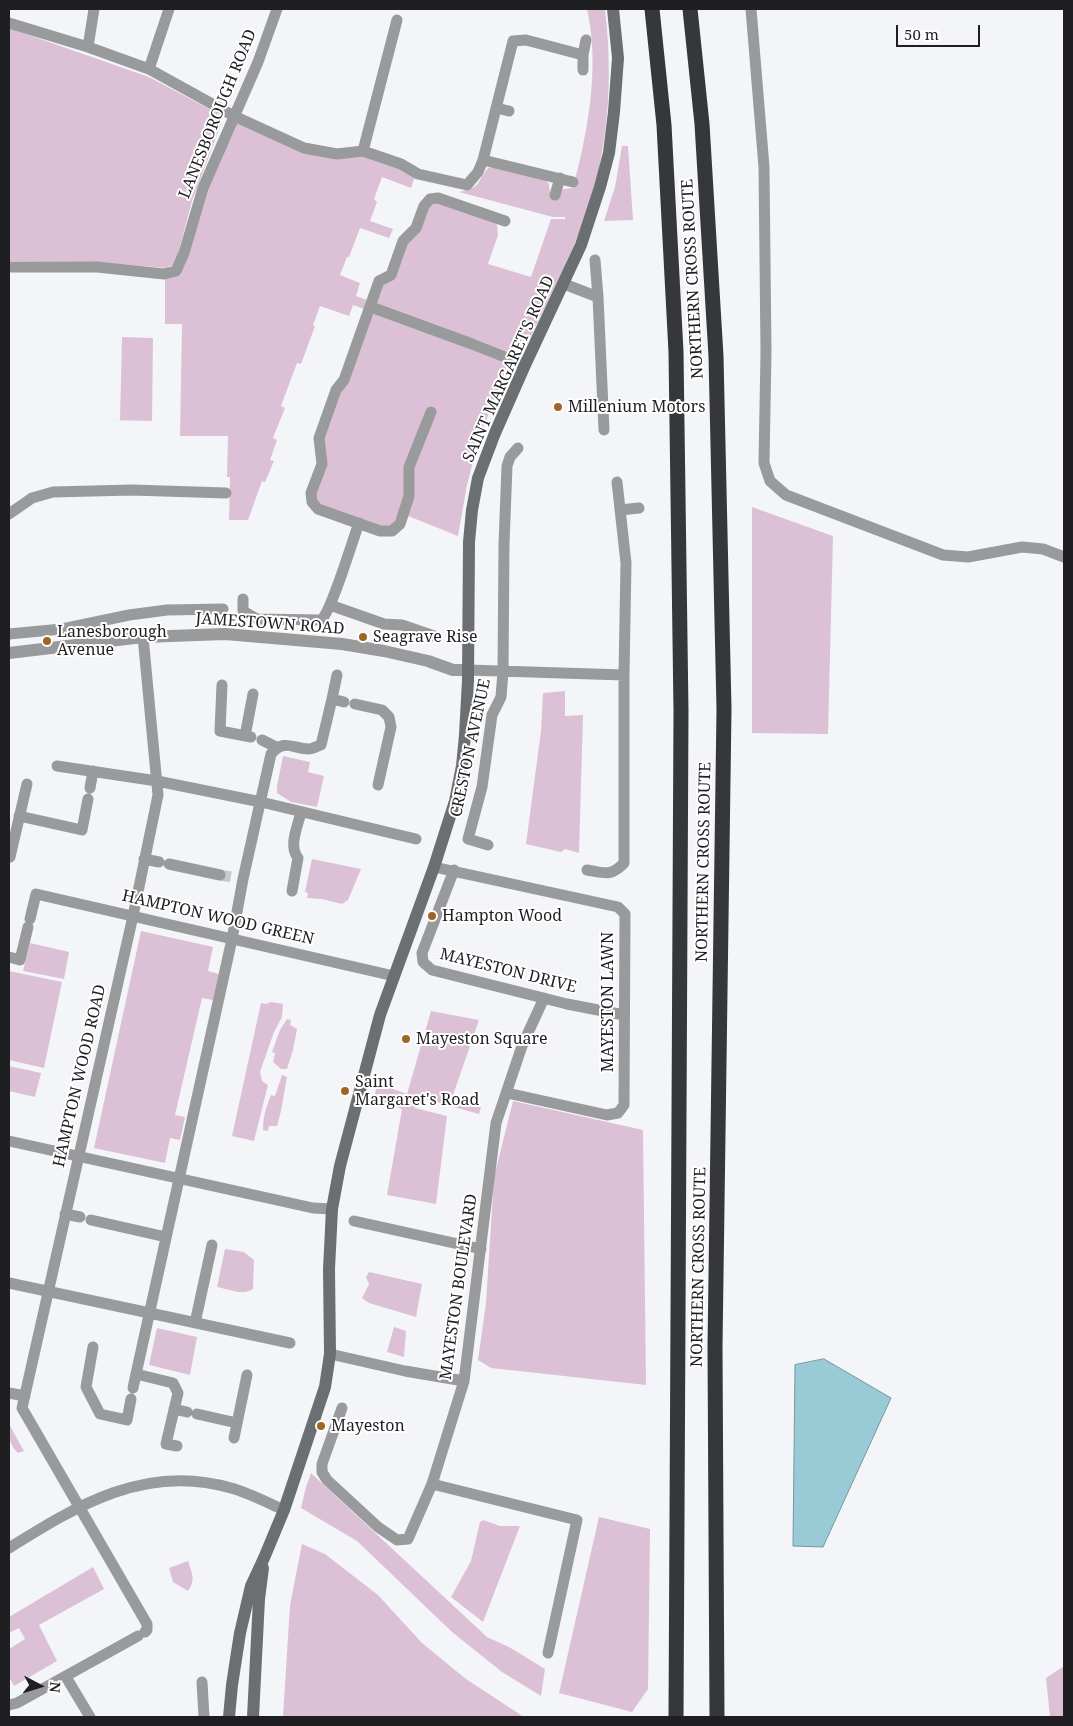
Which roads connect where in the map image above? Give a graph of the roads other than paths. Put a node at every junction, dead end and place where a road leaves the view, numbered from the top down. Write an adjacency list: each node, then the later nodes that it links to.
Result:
1 (94, 9): 11 (street)
2 (169, 9): 13 (street)
3 (277, 9): 17 (street, LANESBOROUGH ROAD)
4 (613, 9): 26 (main road, SAINT MARGARET'S ROAD)
5 (652, 9): 119 (highway, NORTHERN CROSS ROUTE)
6 (690, 9): 120 (highway, NORTHERN CROSS ROUTE)
7 (750, 9): 39 (street)
8 (397, 20): 18 (street)
9 (9, 23): 11 (street)
10 (586, 40): 12 (street)
11 (88, 47): 13 (street)
12 (583, 55): 14 (street); 15 (street)
13 (149, 69): 17 (street)
14 (584, 70)
15 (496, 108): 16 (street); 19 (street)
16 (509, 111)
17 (234, 116): 18 (street); 25 (street, LANESBOROUGH ROAD)
18 (363, 151): 19 (street)
19 (483, 160): 20 (street)
20 (560, 178): 21 (street); 22 (street)
21 (572, 182)
22 (555, 195)
23 (505, 221): 28 (street)
24 (595, 260): 27 (street)
25 (9, 267)
26 (564, 284): 27 (street); 29 (main road, SAINT MARGARET'S ROAD)
27 (598, 297): 31 (street)
28 (371, 307): 29 (street); 38 (street)
29 (525, 365): 47 (main road, SAINT MARGARET'S ROAD)
30 (431, 412): 38 (street)
31 (604, 430)
32 (518, 448): 48 (street)
33 (616, 482): 36 (street)
34 (226, 493): 37 (street)
35 (639, 508): 36 (street)
36 (620, 510): 50 (street)
37 (9, 514)
38 (359, 523): 41 (street)
39 (1064, 557)
40 (243, 600): 41 (street)
41 (330, 605): 45 (street)
42 (212, 622): 43 (street)
43 (9, 634)
44 (143, 637): 46 (street, JAMESTOWN ROAD); 47 (street, JAMESTOWN ROAD); 58 (street, HAMPTON WOOD ROAD)
45 (437, 637)
46 (9, 653)
47 (468, 670): 48 (street); 68 (main road, SAINT MARGARET'S ROAD)
48 (503, 672): 50 (street); 65 (street, CRESTON AVENUE)
49 (338, 675): 53 (street)
50 (624, 675): 70 (street)
51 (222, 685): 54 (street)
52 (253, 694): 54 (street)
53 (332, 699): 55 (street); 60 (street)
54 (253, 738): 55 (street)
55 (276, 748): 61 (street)
56 (57, 766): 57 (street)
57 (93, 771): 58 (street); 63 (street)
58 (158, 781): 61 (street); 67 (street, HAMPTON WOOD ROAD)
59 (26, 784): 63 (street)
60 (378, 785)
61 (261, 802): 62 (street); 71 (street)
62 (301, 812): 64 (street); 72 (street)
63 (19, 816): 66 (street)
64 (416, 839)
65 (488, 845)
66 (10, 857)
67 (144, 859): 71 (street); 73 (street, HAMPTON WOOD ROAD)
68 (434, 867): 69 (street, MAYESTON LAWN); 76 (main road, SAINT MARGARET'S ROAD)
69 (454, 870): 77 (street, MAYESTON DRIVE); 78 (street, MAYESTON LAWN)
70 (587, 870)
71 (231, 877): 74 (street)
72 (292, 891)
73 (132, 916): 74 (street, HAMPTON WOOD GREEN); 75 (street, HAMPTON WOOD GREEN); 81 (street, HAMPTON WOOD ROAD)
74 (232, 939): 76 (street, HAMPTON WOOD GREEN); 82 (street)
75 (9, 957)
76 (394, 976): 83 (main road, SAINT MARGARET'S ROAD)
77 (544, 998): 78 (street, MAYESTON DRIVE); 79 (street, MAYESTON BOULEVARD)
78 (624, 1015): 79 (street, MAYESTON LAWN)
79 (507, 1093): 88 (street, MAYESTON BOULEVARD)
80 (9, 1141): 81 (street)
81 (78, 1156): 82 (street); 84 (street, HAMPTON WOOD ROAD)
82 (179, 1178): 83 (street); 86 (street)
83 (332, 1209): 95 (main road, SAINT MARGARET'S ROAD)
84 (65, 1214): 86 (street); 90 (street, HAMPTON WOOD ROAD)
85 (354, 1221): 88 (street)
86 (166, 1236): 91 (street)
87 (212, 1245): 92 (street)
88 (481, 1248): 98 (street, MAYESTON BOULEVARD)
89 (9, 1282): 90 (street)
90 (48, 1290): 91 (street); 100 (street, HAMPTON WOOD ROAD)
91 (149, 1313): 92 (street); 96 (street)
92 (195, 1323): 93 (street)
93 (290, 1343)
94 (93, 1347): 96 (street)
95 (330, 1354): 98 (street); 108 (main road, SAINT MARGARET'S ROAD)
96 (136, 1374): 102 (street)
97 (247, 1375): 103 (street)
98 (464, 1381): 106 (street, MAYESTON BOULEVARD)
99 (9, 1393): 100 (street)
100 (25, 1396): 107 (street, HAMPTON WOOD ROAD)
101 (342, 1408): 106 (street, MAYESTON BOULEVARD)
102 (174, 1409): 103 (street); 105 (street)
103 (237, 1423): 104 (street)
104 (234, 1438)
105 (177, 1446)
106 (432, 1484): 111 (street)
107 (79, 1507): 108 (street); 109 (street); 112 (street, HAMPTON WOOD ROAD)
108 (284, 1510): 110 (main road, SAINT MARGARET'S ROAD)
109 (9, 1548)
110 (264, 1558): 117 (main road, SAINT MARGARET'S ROAD); 118 (main road, SAINT MARGARET'S ROAD)
111 (548, 1653)
112 (66, 1676): 114 (street); 115 (street)
113 (202, 1682): 116 (street)
114 (9, 1705)
115 (90, 1717)
116 (204, 1717)
117 (230, 1717)
118 (253, 1717)
119 (676, 1717)
120 (717, 1717)

